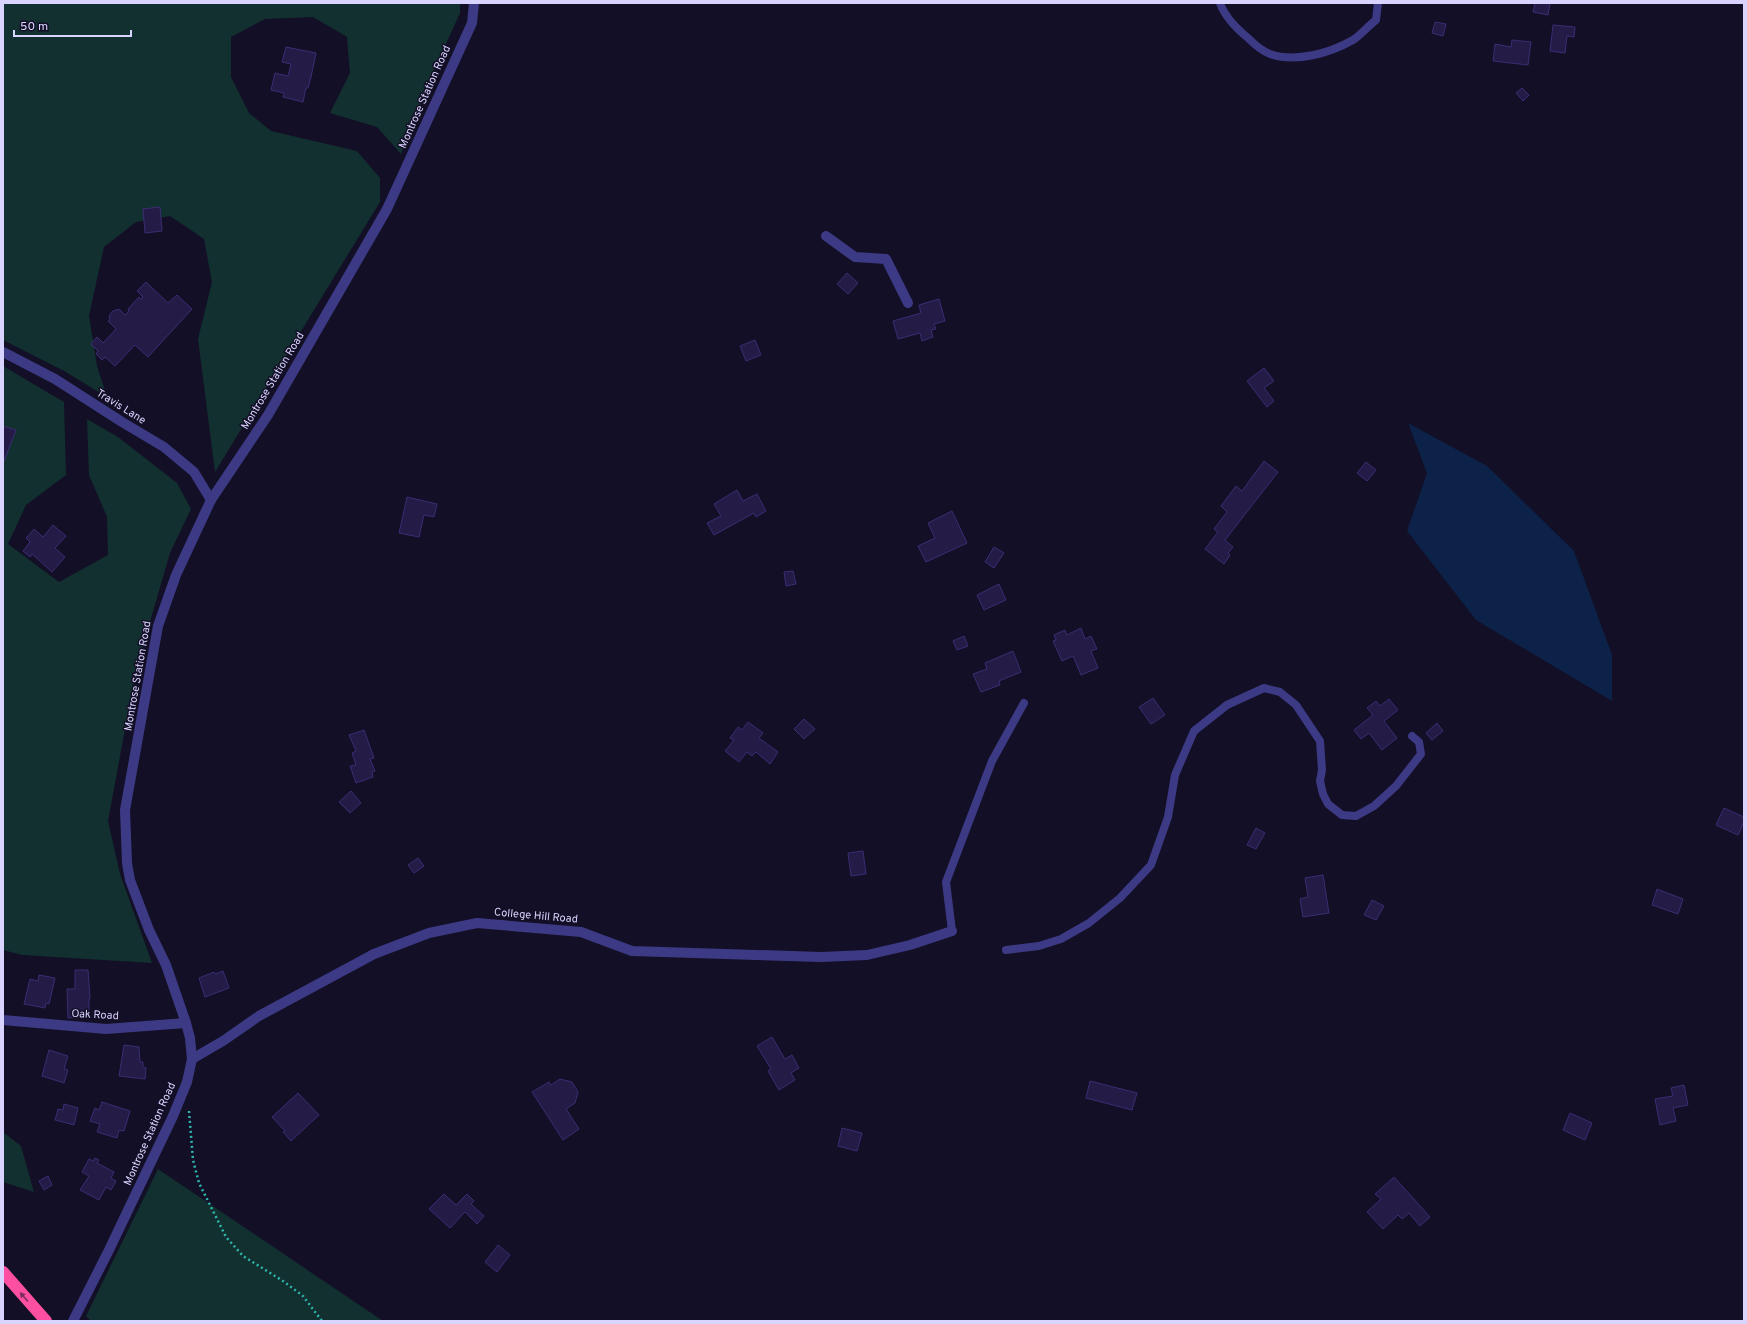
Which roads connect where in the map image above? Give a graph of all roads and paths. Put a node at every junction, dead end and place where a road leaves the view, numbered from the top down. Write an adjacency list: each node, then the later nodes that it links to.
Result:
1 (474, 3): 7 (street, Montrose Station Road)
2 (1220, 3): 3 (lane)
3 (1378, 3)
4 (826, 236): 5 (street)
5 (908, 303)
6 (3, 352): 7 (street, Travis Lane)
7 (211, 500): 13 (street, Montrose Station Road)
8 (1024, 703): 10 (lane)
9 (1412, 736): 11 (lane)
10 (952, 931): 14 (street, College Hill Road)
11 (1006, 950)
12 (3, 1020): 13 (street, Oak Road)
13 (186, 1023): 14 (street, Montrose Station Road)
14 (192, 1059): 18 (street, Montrose Station Road)
15 (189, 1110): 19 (path)
16 (3, 1272): 17 (highway, one-way to 16)
17 (46, 1321)
18 (73, 1321)
19 (322, 1321)

